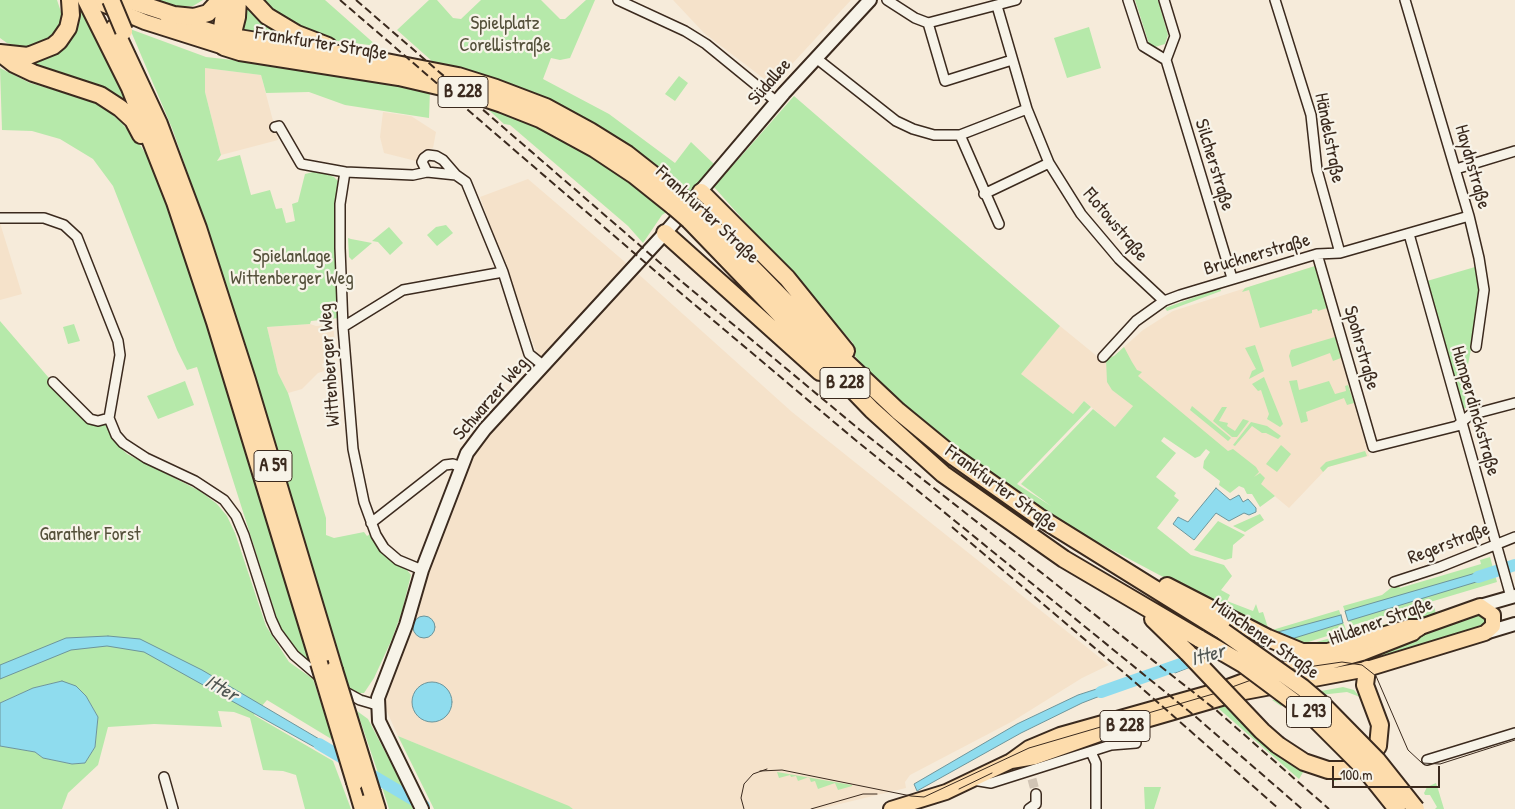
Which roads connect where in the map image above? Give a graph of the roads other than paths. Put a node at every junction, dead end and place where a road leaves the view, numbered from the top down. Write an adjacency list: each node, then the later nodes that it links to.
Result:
1 (93, 0): 22 (main road, Frankfurter Straße / B 228)
2 (100, 0): 21 (highway)
3 (111, 0): 21 (highway, bridge)
4 (123, 0): 22 (main road, Frankfurter Straße / B 228)
5 (128, 0): 6 (highway)
6 (220, 0)
7 (226, 0): 22 (highway)
8 (238, 0): 22 (highway)
9 (252, 0): 25 (highway)
10 (618, 0): 28 (street)
11 (870, 0): 24 (main road, Südallee)
12 (887, 0): 20 (street)
13 (1016, 0): 19 (street)
14 (1128, 0): 27 (street)
15 (1164, 0): 27 (street)
16 (1275, 0): 48 (street, Händelstraße)
17 (1405, 0): 34 (street, Haydnstraße)
18 (76, 2): 23 (highway); 40 (highway, A 59)
19 (997, 6): 20 (street); 26 (street, Flotowstraße)
20 (928, 23): 26 (street)
21 (119, 29): 88 (highway, A 59, bridge)
22 (226, 39): 25 (highway, Frankfurter Straße / B 228); 41 (highway, Frankfurter Straße / B 228)
23 (0, 53): 40 (highway)
24 (816, 58): 28 (main road, Südallee); 31 (street)
25 (376, 60): 41 (highway, Frankfurter Straße / B 228)
26 (1012, 60): 29 (street, Flotowstraße)
27 (1166, 60): 51 (street, Silcherstraße)
28 (777, 102): 38 (main road, Südallee)
29 (1027, 109): 31 (street); 33 (street, Flotowstraße)
30 (274, 127): 35 (street)
31 (960, 135): 39 (street)
32 (1515, 151): 34 (street)
33 (1049, 163): 39 (street); 52 (street, Flotowstraße)
34 (1456, 169): 43 (street, Haydnstraße)
35 (345, 172): 36 (street); 53 (street, Wittenberger Weg)
36 (427, 172): 37 (street); 37 (street)
37 (456, 175): 50 (street)
38 (701, 192): 46 (main road, Schwarzer Weg); 57 (highway)
39 (984, 194): 45 (street)
40 (175, 202): 90 (highway, A 59, bridge)
41 (678, 202): 42 (highway, Frankfurter Straße / B 228, bridge)
42 (693, 216): 57 (highway, Frankfurter Straße / B 228); 60 (highway, Frankfurter Straße / B 228)
43 (1469, 216): 47 (street, Brucknerstraße); 54 (street, Haydnstraße)
44 (0, 218): 61 (street)
45 (999, 224)
46 (665, 233): 56 (main road, Schwarzer Weg); 60 (highway)
47 (1408, 234): 48 (street, Brucknerstraße); 62 (street, Humperdinckstraße)
48 (1340, 253): 49 (street, Brucknerstraße)
49 (1317, 254): 51 (street, Brucknerstraße); 62 (street, Spohrstraße)
50 (503, 272): 53 (street); 56 (street)
51 (1232, 278): 52 (street, Brucknerstraße)
52 (1164, 301): 55 (street, Brucknerstraße)
53 (342, 327): 64 (street, Wittenberger Weg)
54 (1476, 347)
55 (1104, 357)
56 (544, 366): 63 (main road, Schwarzer Weg)
57 (852, 366): 67 (highway, Frankfurter Straße / B 228)
58 (53, 382): 61 (street)
59 (1515, 403): 62 (street)
60 (872, 410): 71 (highway, Frankfurter Straße / B 228)
61 (109, 418): 79 (street)
62 (1461, 422): 66 (street, Humperdinckstraße)
63 (461, 467): 64 (street); 68 (main road, Schwarzer Weg)
64 (371, 523): 68 (street, Wittenberger Weg)
65 (1515, 537): 66 (street, Regerstraße)
66 (1496, 543): 69 (street, Regerstraße); 70 (street, Humperdinckstraße)
67 (1090, 549): 74 (highway, B 228); 96 (highway, Münchener Straße / L 293, bridge)
68 (422, 570): 79 (main road, Schwarzer Weg)
69 (1394, 582)
70 (1513, 596): 72 (main road, Hildener Straße)
71 (1142, 606): 76 (highway, Frankfurter Straße / L 293); 78 (highway, bridge)
72 (1480, 606): 74 (main road, Hildener Straße); 75 (main road)
73 (1515, 624): 75 (main road, Hildener Straße)
74 (1418, 628): 77 (main road, Hildener Straße)
75 (1485, 632): 78 (main road, Hildener Straße)
76 (1200, 639): 95 (highway, Münchener Straße / L 293, bridge)
77 (1380, 647): 78 (main road); 84 (main road, Hildener Straße / B 228)
78 (1374, 667): 84 (main road, Hildener Straße / B 228)
79 (377, 704): 91 (main road)
80 (1515, 734): 83 (street)
81 (1136, 743): 82 (street, Hildener Straße)
82 (1090, 752): 86 (street, Hildener Straße); 94 (street)
83 (1427, 760)
84 (1011, 761): 86 (main road, Hildener Straße / B 228)
85 (164, 777): 89 (street)
86 (973, 780): 92 (main road, Hildener Straße / B 228)
87 (1036, 794): 93 (street)
88 (374, 801)
89 (173, 809)
90 (363, 809)
91 (422, 809)
92 (891, 809)
93 (1029, 809)
94 (1096, 809)
95 (1398, 809)
96 (1416, 809)

